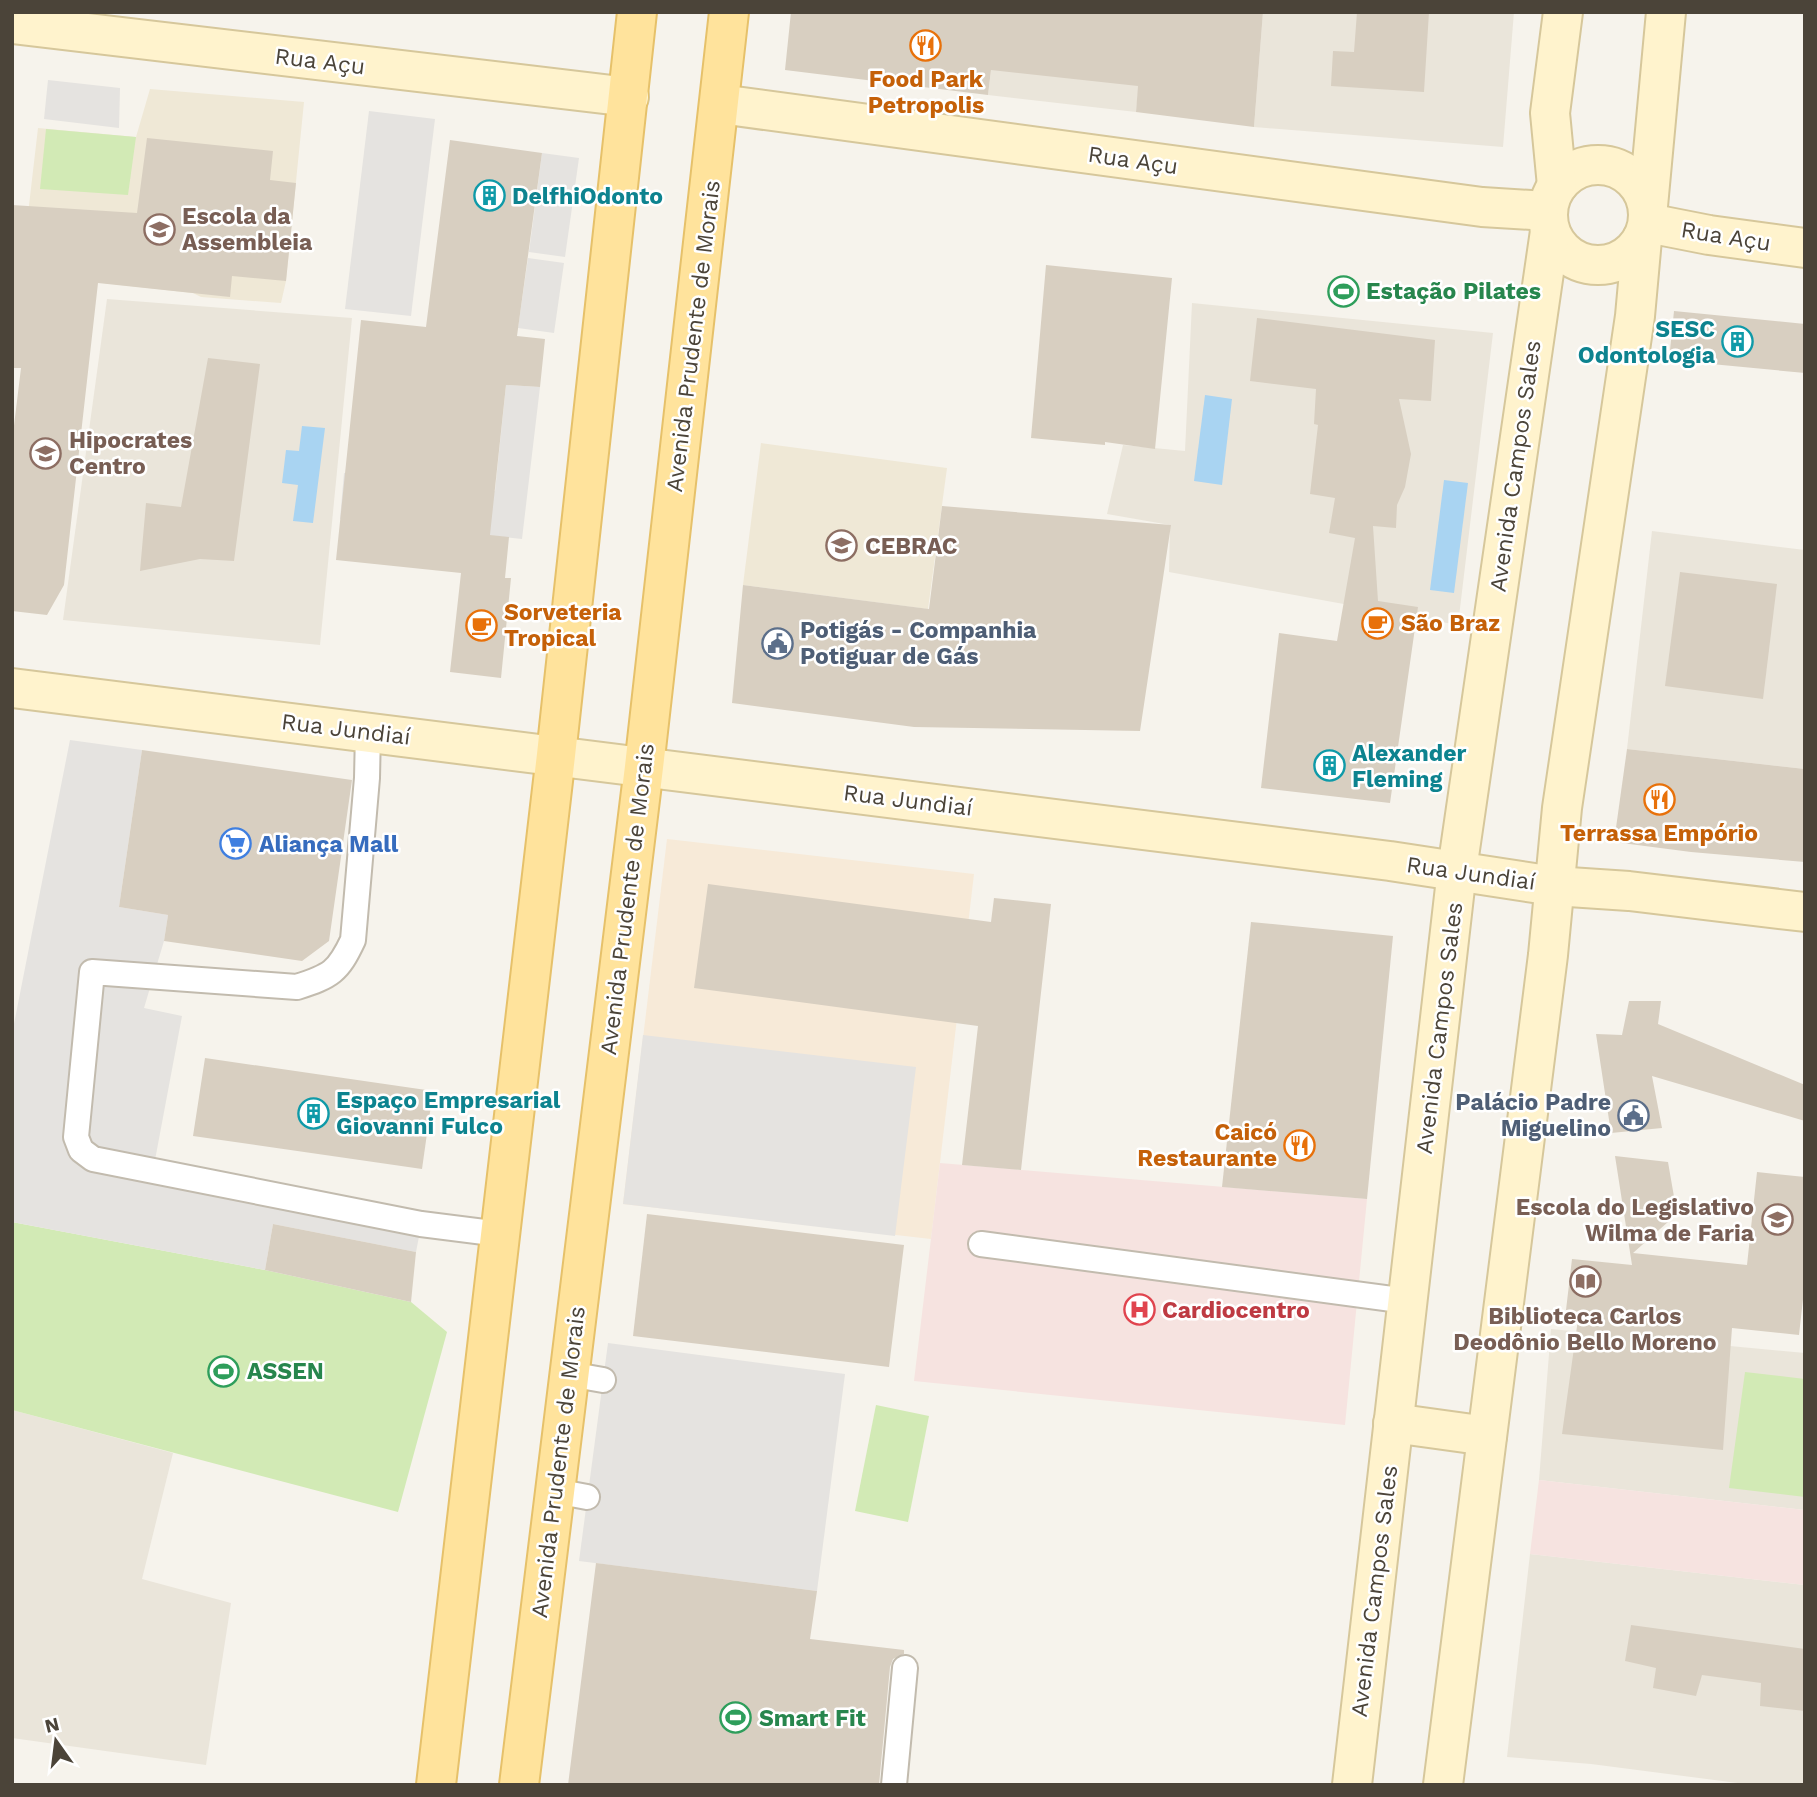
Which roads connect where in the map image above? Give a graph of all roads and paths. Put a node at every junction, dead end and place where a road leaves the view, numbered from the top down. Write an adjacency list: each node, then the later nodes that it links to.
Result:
1 (638, 12): 6 (main road)
2 (729, 12): 7 (main road, Avenida Prudente de Morais)
3 (1563, 12): 8 (street, Avenida Campos Sales)
4 (1666, 12): 9 (street)
5 (12, 24): 6 (street, Rua Açu)
6 (629, 97): 13 (main road)
7 (720, 104): 8 (street, Rua Açu); 14 (main road, Avenida Prudente de Morais)
8 (1551, 209): 9 (street); 9 (street); 15 (street, Avenida Campos Sales)
9 (1646, 223): 10 (street, Rua Açu); 16 (street)
10 (1805, 248)
11 (12, 688): 12 (street, Rua Jundiaí)
12 (369, 732): 13 (street, Rua Jundiaí); 18 (lane)
13 (556, 755): 14 (street, Rua Jundiaí); 18 (main road)
14 (644, 767): 15 (street, Rua Jundiaí); 25 (main road, Avenida Prudente de Morais)
15 (1457, 870): 16 (street, Rua Jundiaí); 20 (street, Avenida Campos Sales)
16 (1554, 886): 17 (street, Rua Jundiaí); 22 (street)
17 (1805, 912)
18 (500, 1234): 24 (main road)
19 (981, 1244): 20 (lane)
20 (1407, 1301): 21 (street, Avenida Campos Sales)
21 (1393, 1423): 22 (street); 27 (street, Avenida Campos Sales)
22 (1487, 1436): 28 (street)
23 (905, 1668): 26 (lane)
24 (436, 1785)
25 (519, 1785)
26 (894, 1785)
27 (1352, 1785)
28 (1443, 1785)

